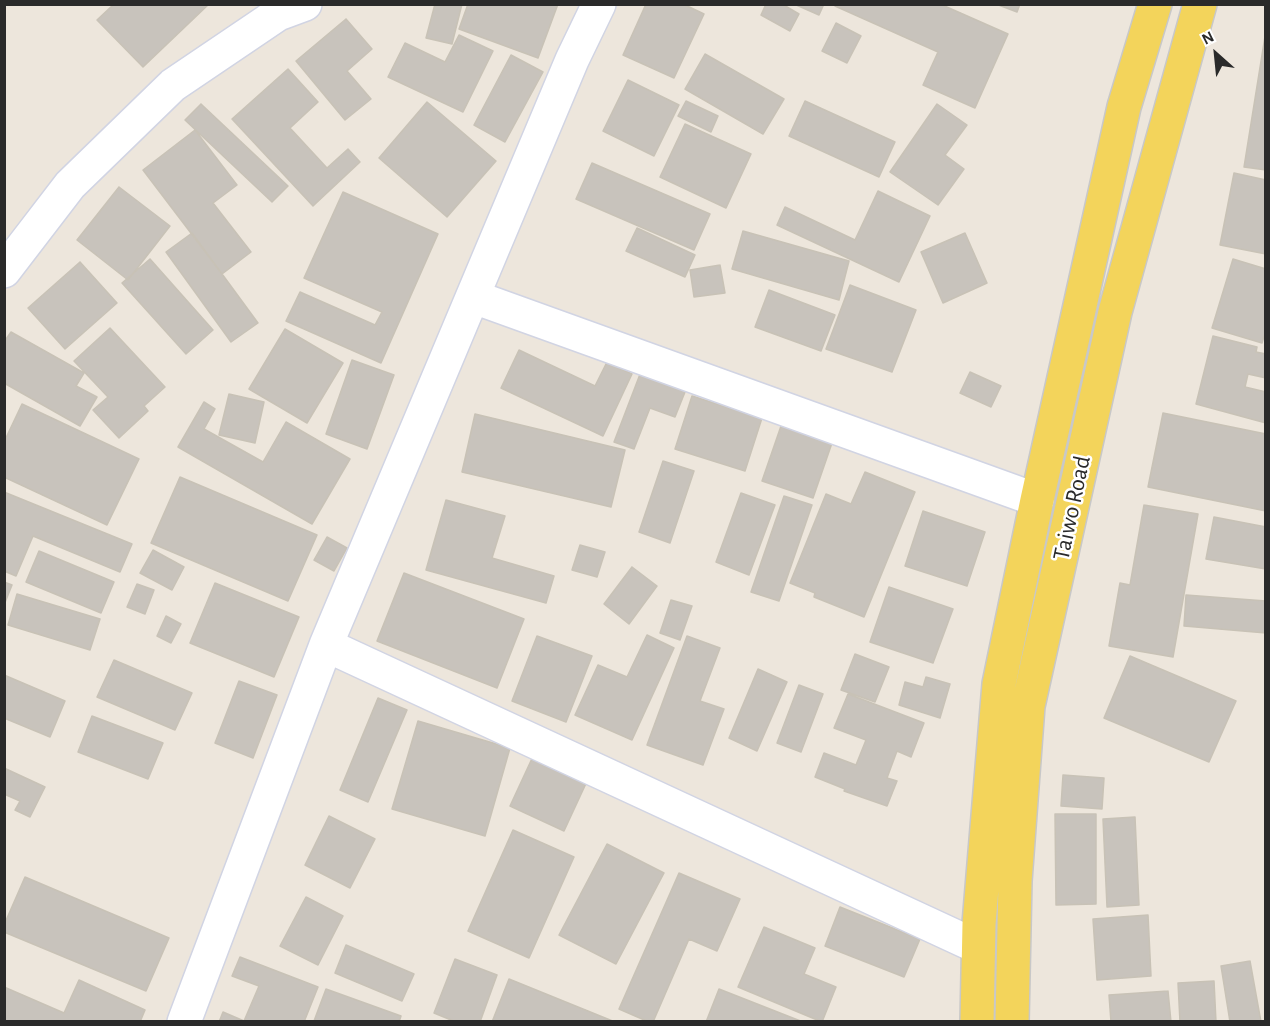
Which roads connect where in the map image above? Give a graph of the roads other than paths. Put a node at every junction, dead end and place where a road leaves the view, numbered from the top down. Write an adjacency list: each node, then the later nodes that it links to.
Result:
1 (599, 4): 6 (street)
2 (1155, 4): 7 (main road, Taiwo Road)
3 (1200, 4): 12 (main road, Taiwo Road)
4 (286, 8): 5 (street)
5 (4, 271)
6 (474, 297): 7 (street); 8 (street)
7 (1037, 500): 9 (main road, Taiwo Road)
8 (326, 645): 9 (street); 10 (street)
9 (978, 947): 11 (main road, Taiwo Road)
10 (184, 1022)
11 (977, 1022)
12 (1012, 1022)

